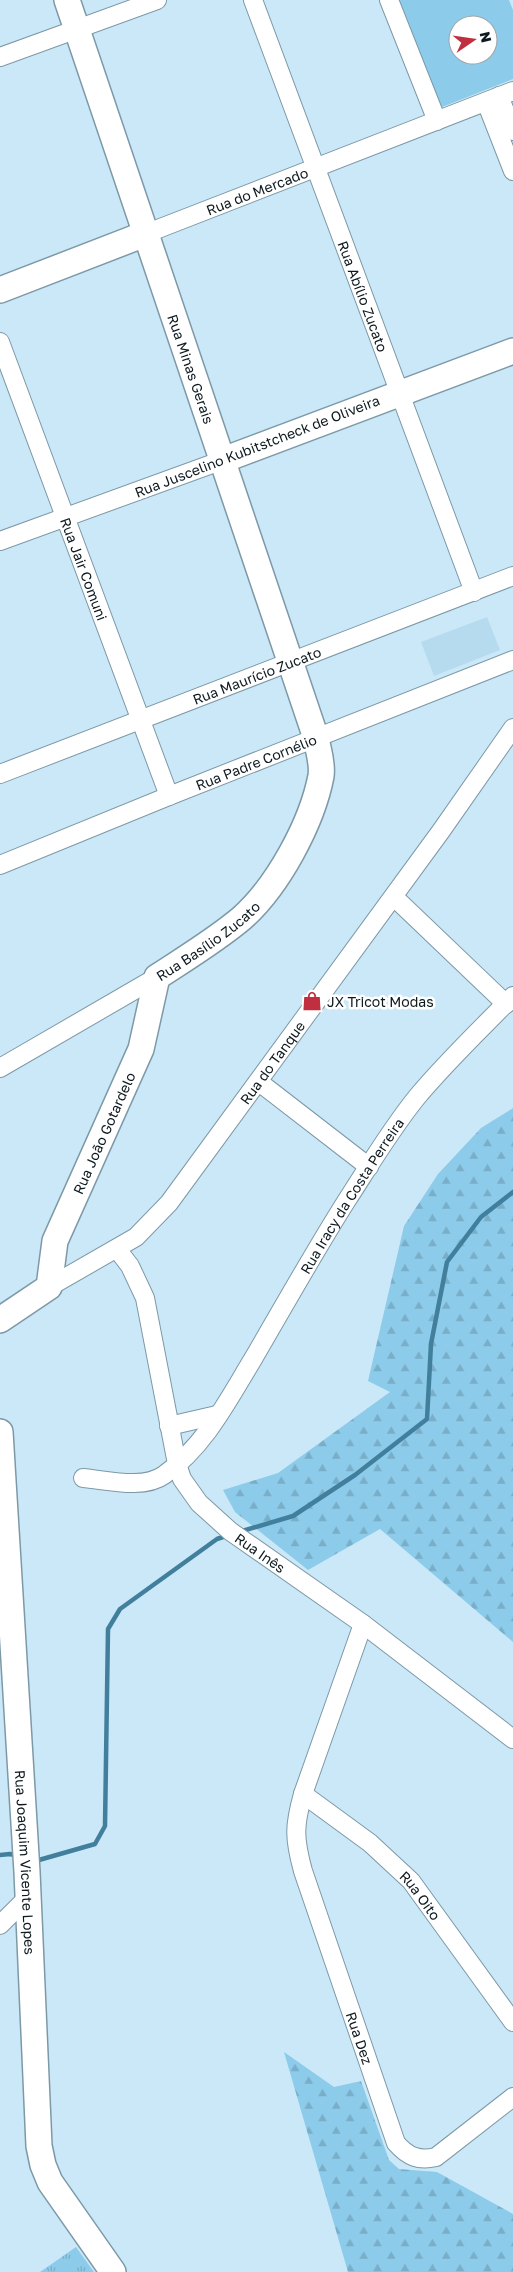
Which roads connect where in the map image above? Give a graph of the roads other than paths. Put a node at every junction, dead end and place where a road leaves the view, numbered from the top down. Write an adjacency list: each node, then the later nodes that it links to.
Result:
1 (67, 0): 5 (street, Rua Minas Gerais)
2 (157, 0): 5 (street)
3 (253, 0): 10 (street, Rua Abílio Zucato)
4 (389, 0): 8 (street)
5 (77, 29): 6 (street); 12 (street, Rua Minas Gerais)
6 (0, 57)
7 (499, 96): 8 (street, Rua do Mercado); 9 (street); 11 (street)
8 (437, 121): 10 (street, Rua do Mercado)
9 (513, 131)
10 (316, 168): 12 (street, Rua do Mercado); 16 (street, Rua Abílio Zucato)
11 (513, 171)
12 (145, 234): 13 (street, Rua do Mercado); 17 (street, Rua Minas Gerais)
13 (0, 290)
14 (0, 342): 18 (street, Rua Jair Comuni)
15 (513, 351): 16 (street, Rua Juscelino Kubitstcheck de Oliveira)
16 (400, 392): 17 (street, Rua Juscelino Kubitstcheck de Oliveira); 21 (street, Rua Abílio Zucato)
17 (223, 460): 18 (street, Rua Juscelino Kubitstcheck de Oliveira); 23 (street, Rua Minas Gerais)
18 (66, 517): 19 (street, Rua Juscelino Kubitstcheck de Oliveira); 24 (street, Rua Jair Comuni)
19 (0, 541)
20 (513, 576): 21 (street, Rua Maurício Zucato)
21 (474, 592): 23 (street, Rua Maurício Zucato)
22 (513, 660): 25 (street, Rua Padre Cornélio)
23 (290, 663): 24 (street, Rua Maurício Zucato); 25 (street, Rua Minas Gerais)
24 (141, 720): 27 (street, Rua Maurício Zucato); 28 (street, Rua Jair Comuni)
25 (316, 738): 28 (street, Rua Padre Cornélio); 31 (street, Rua Basílio Zucato)
26 (510, 738): 30 (street, Rua do Tanque)
27 (0, 774)
28 (169, 796): 29 (street, Rua Padre Cornélio)
29 (0, 865)
30 (394, 897): 32 (street); 34 (street, Rua do Tanque)
31 (157, 977): 33 (street, Rua Basílio Zucato); 37 (street, Rua João Gotardelo)
32 (509, 1000): 35 (street, Rua Iracy da Costa Perreira)
33 (0, 1068)
34 (259, 1082): 35 (street); 36 (street, Rua do Tanque)
35 (369, 1167): 39 (street, Rua Iracy da Costa Perreira)
36 (117, 1249): 37 (street, Rua do Tanque); 40 (street, Rua Inês)
37 (49, 1287): 38 (street, Rua do Tanque)
38 (0, 1320)
39 (217, 1415): 40 (street); 42 (street, Rua Iracy da Costa Perreira)
40 (169, 1426): 42 (street, Rua Inês)
41 (0, 1432): 47 (street, Rua Joaquim Vicente Lopes)
42 (177, 1464): 43 (street, Rua Iracy da Costa Perreira); 44 (street, Rua Inês)
43 (83, 1478)
44 (363, 1624): 45 (street, Rua Inês); 46 (street)
45 (513, 1739)
46 (303, 1794): 49 (street, Rua Oito); 50 (street, Rua Dez)
47 (27, 1898): 48 (street); 51 (street, Rua Joaquim Vicente Lopes)
48 (0, 1925)
49 (513, 2022)
50 (513, 2097)
51 (113, 2272)

